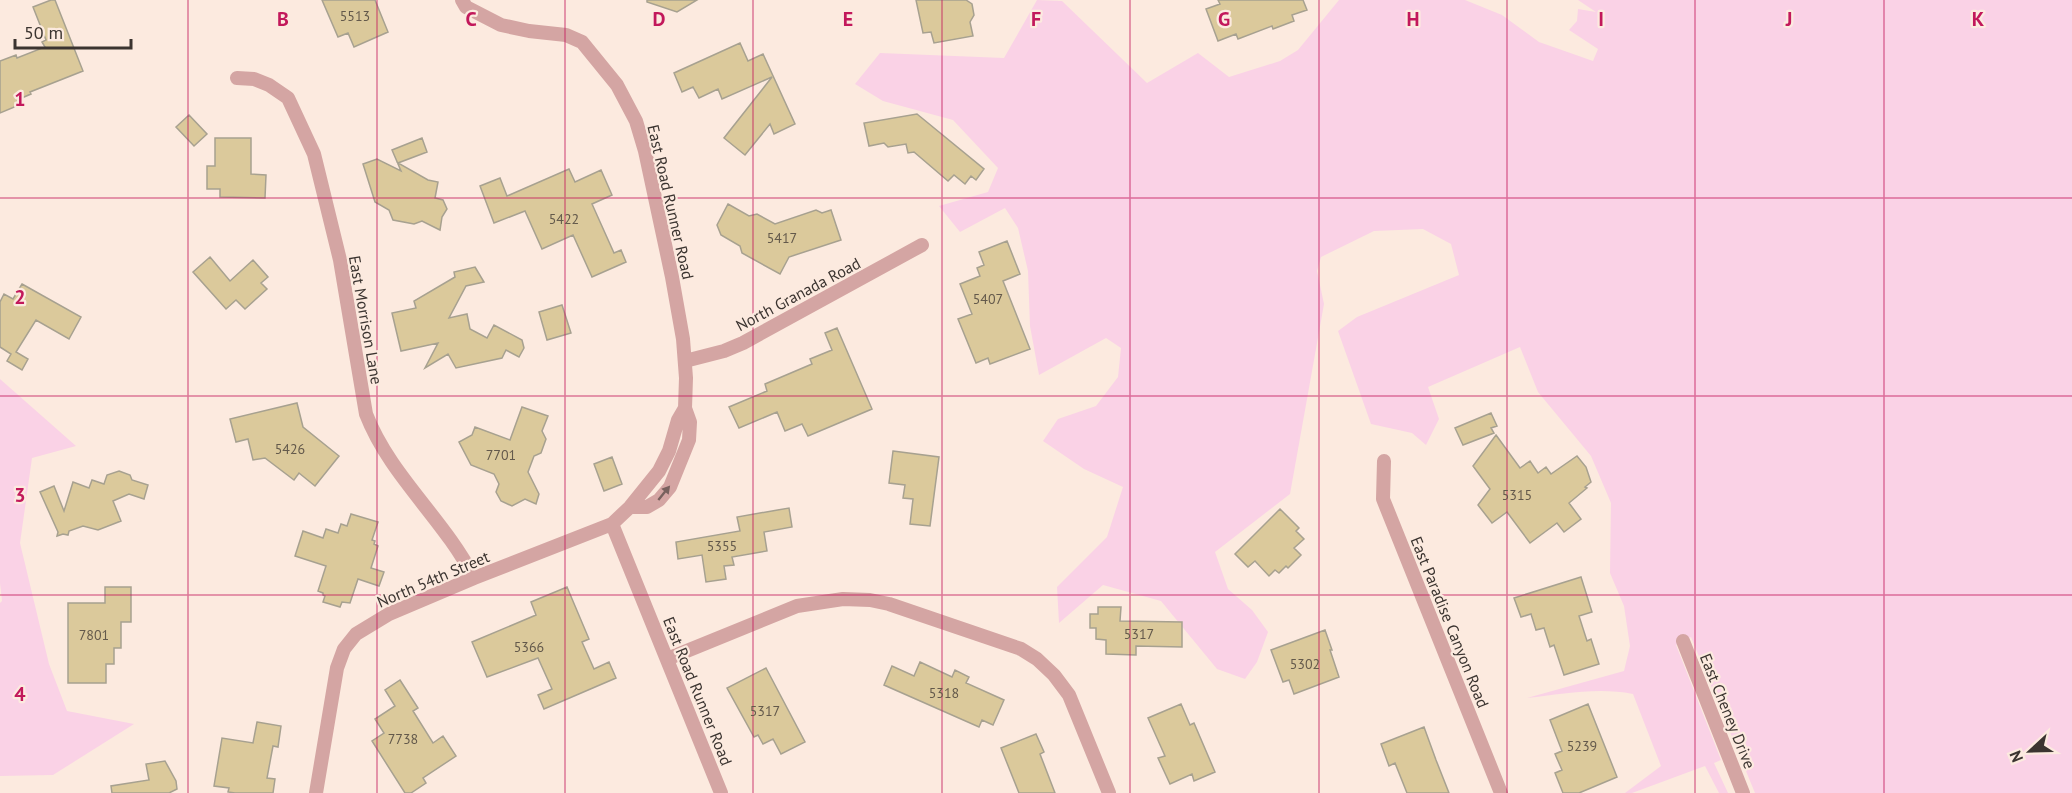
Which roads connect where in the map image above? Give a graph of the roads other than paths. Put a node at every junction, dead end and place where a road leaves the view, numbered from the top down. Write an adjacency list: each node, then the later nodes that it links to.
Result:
1 (462, 0): 4 (street, East Road Runner Road)
2 (237, 78): 7 (street, East Morrison Lane)
3 (922, 245): 4 (street, North Granada Road)
4 (685, 361): 6 (street, East Road Runner Road)
5 (1384, 461): 13 (street, East Paradise Canyon Road)
6 (612, 524): 7 (street, North 54th Street); 9 (street, East Road Runner Road)
7 (474, 578): 10 (street, North 54th Street)
8 (1683, 641): 14 (street, East Cheney Drive)
9 (667, 659): 11 (street, East Road Runner Road); 12 (street)
10 (316, 793)
11 (721, 793)
12 (1108, 793)
13 (1501, 793)
14 (1743, 793)

